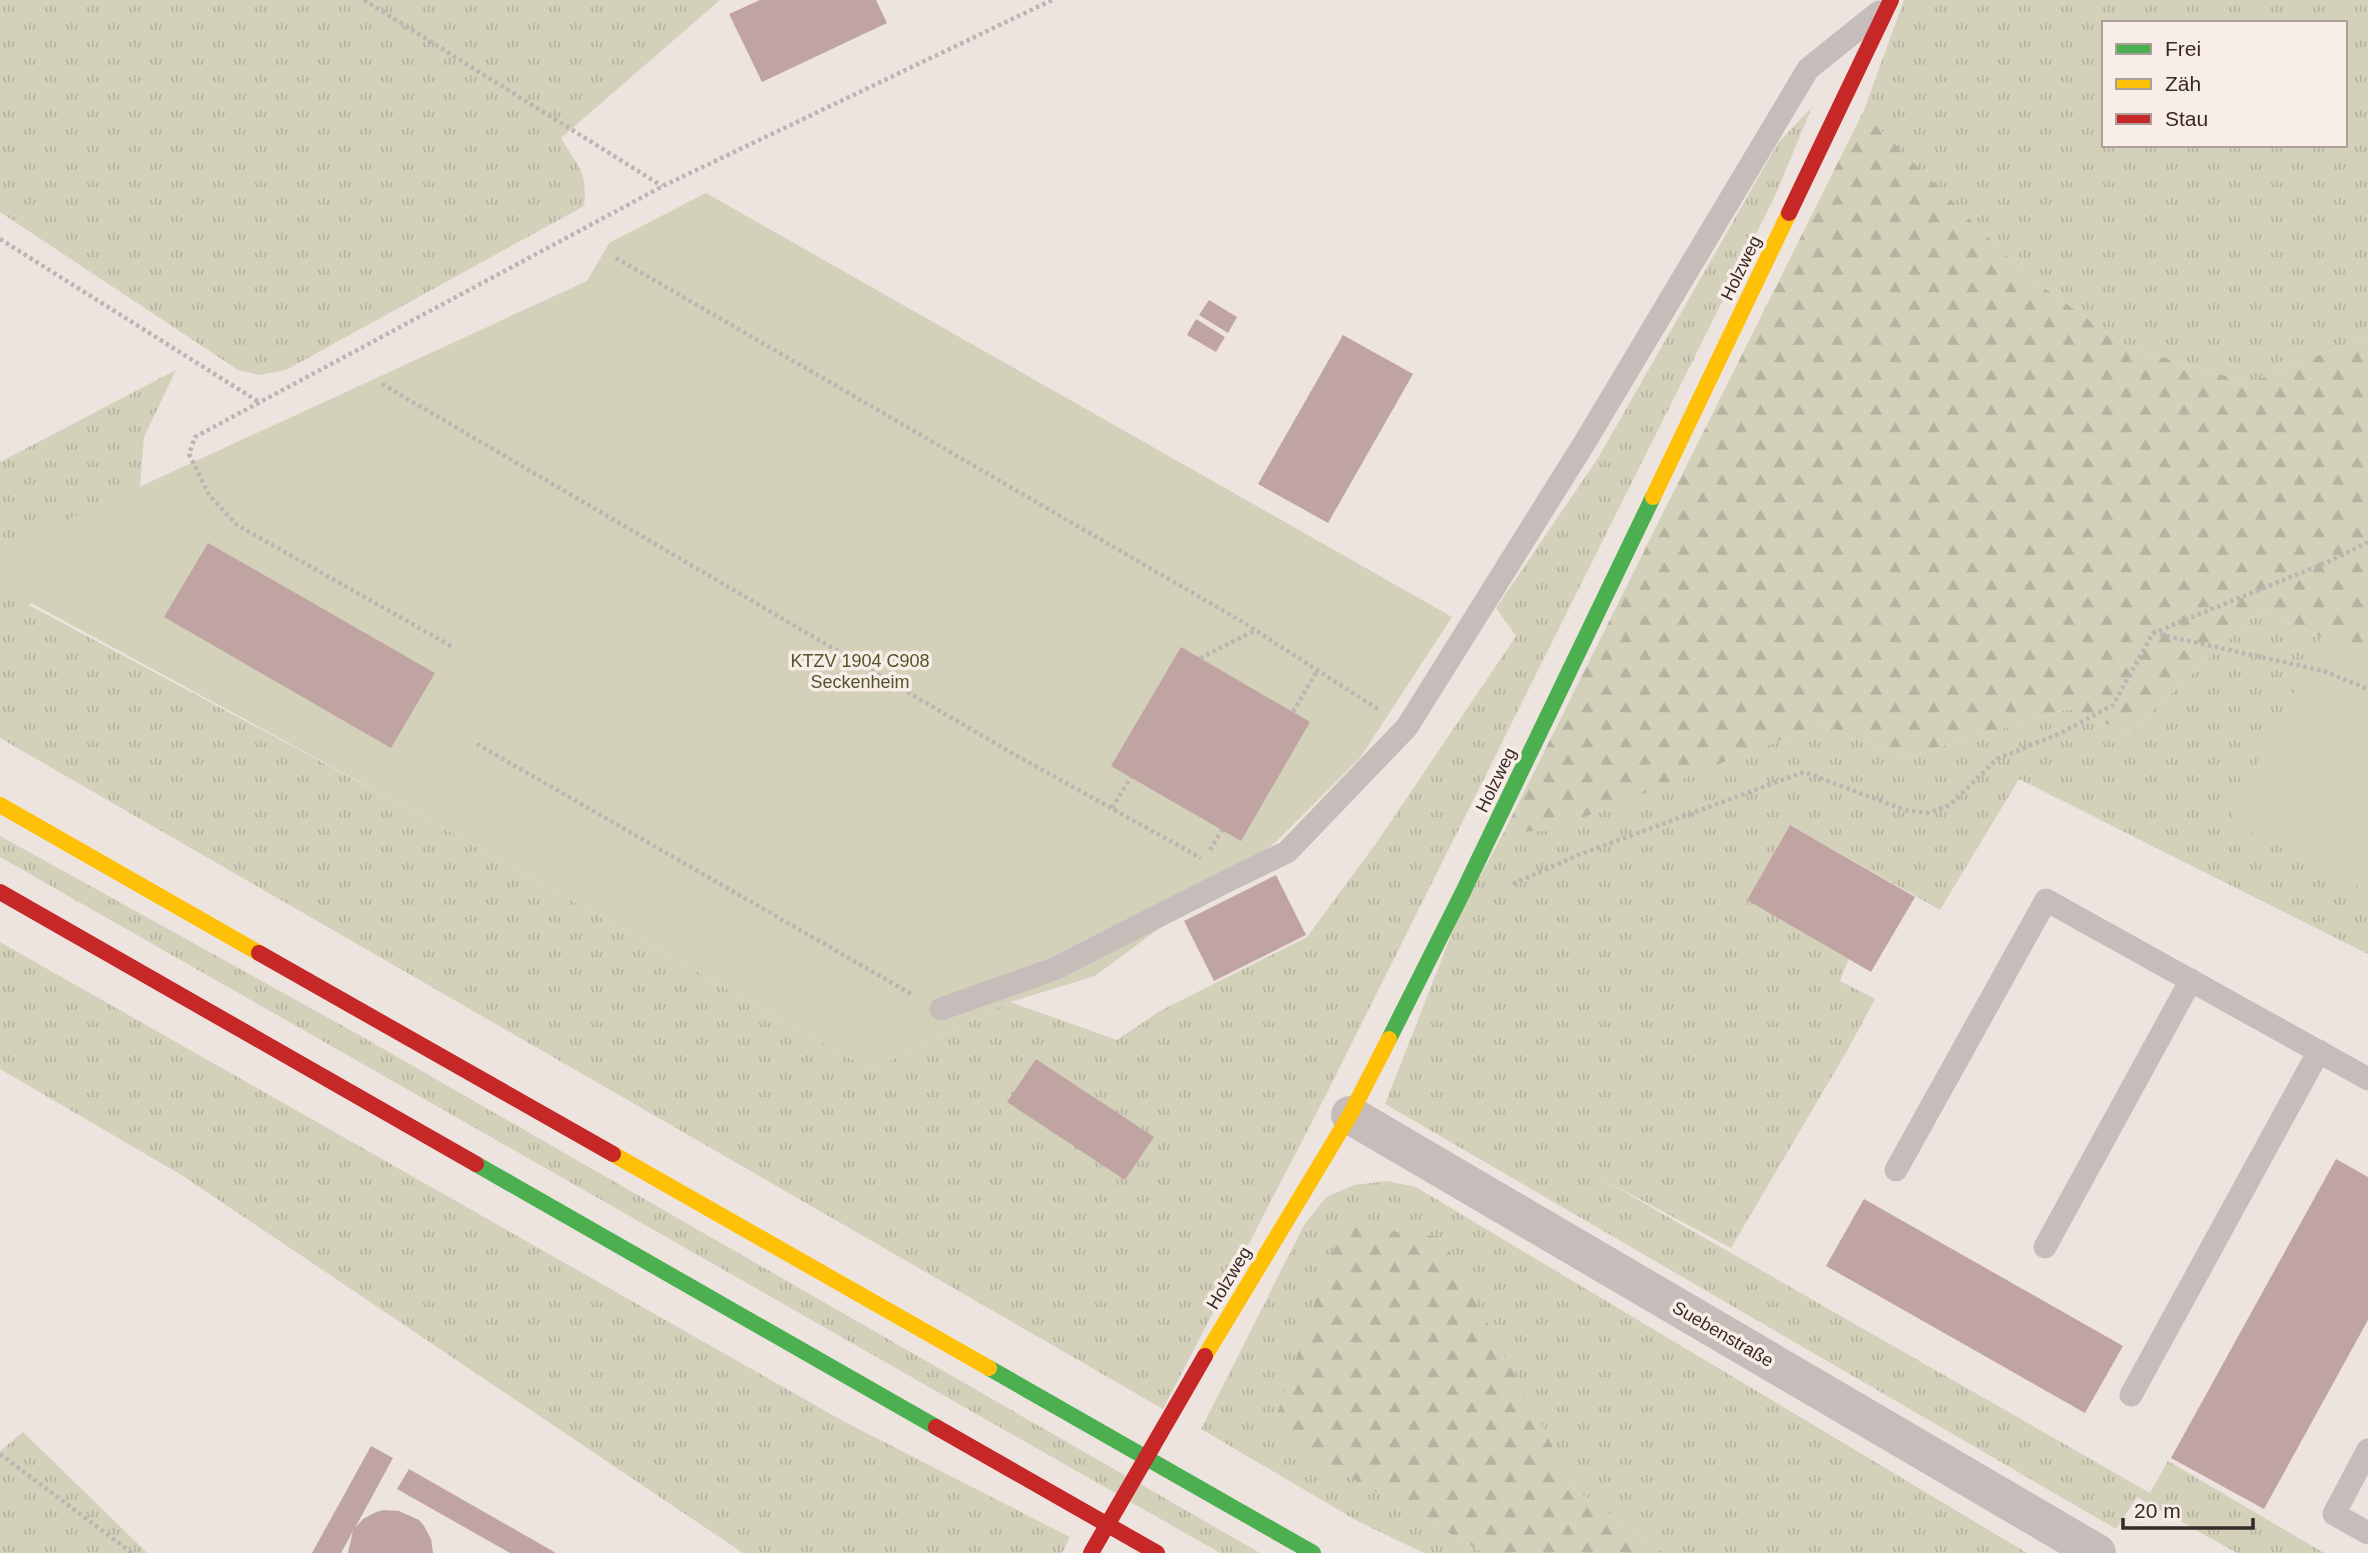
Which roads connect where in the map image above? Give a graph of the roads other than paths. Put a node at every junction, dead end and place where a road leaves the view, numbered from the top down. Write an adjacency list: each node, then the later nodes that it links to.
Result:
1 (1888, 1): 5 (lane); 8 (main road, Holzweg)
2 (0, 805): 16 (main road)
3 (0, 892): 15 (main road)
4 (2191, 980): 6 (lane); 9 (lane); 10 (lane)
5 (941, 1009)
6 (2319, 1051): 7 (lane); 11 (lane)
7 (2368, 1079)
8 (1350, 1115): 14 (main road, Holzweg, bridge); 17 (street, Suebenstraße)
9 (1896, 1170)
10 (2045, 1247)
11 (2131, 1395)
12 (2368, 1450): 13 (lane)
13 (2368, 1533)
14 (1091, 1553)
15 (1157, 1553)
16 (1313, 1553)
17 (2097, 1553)

